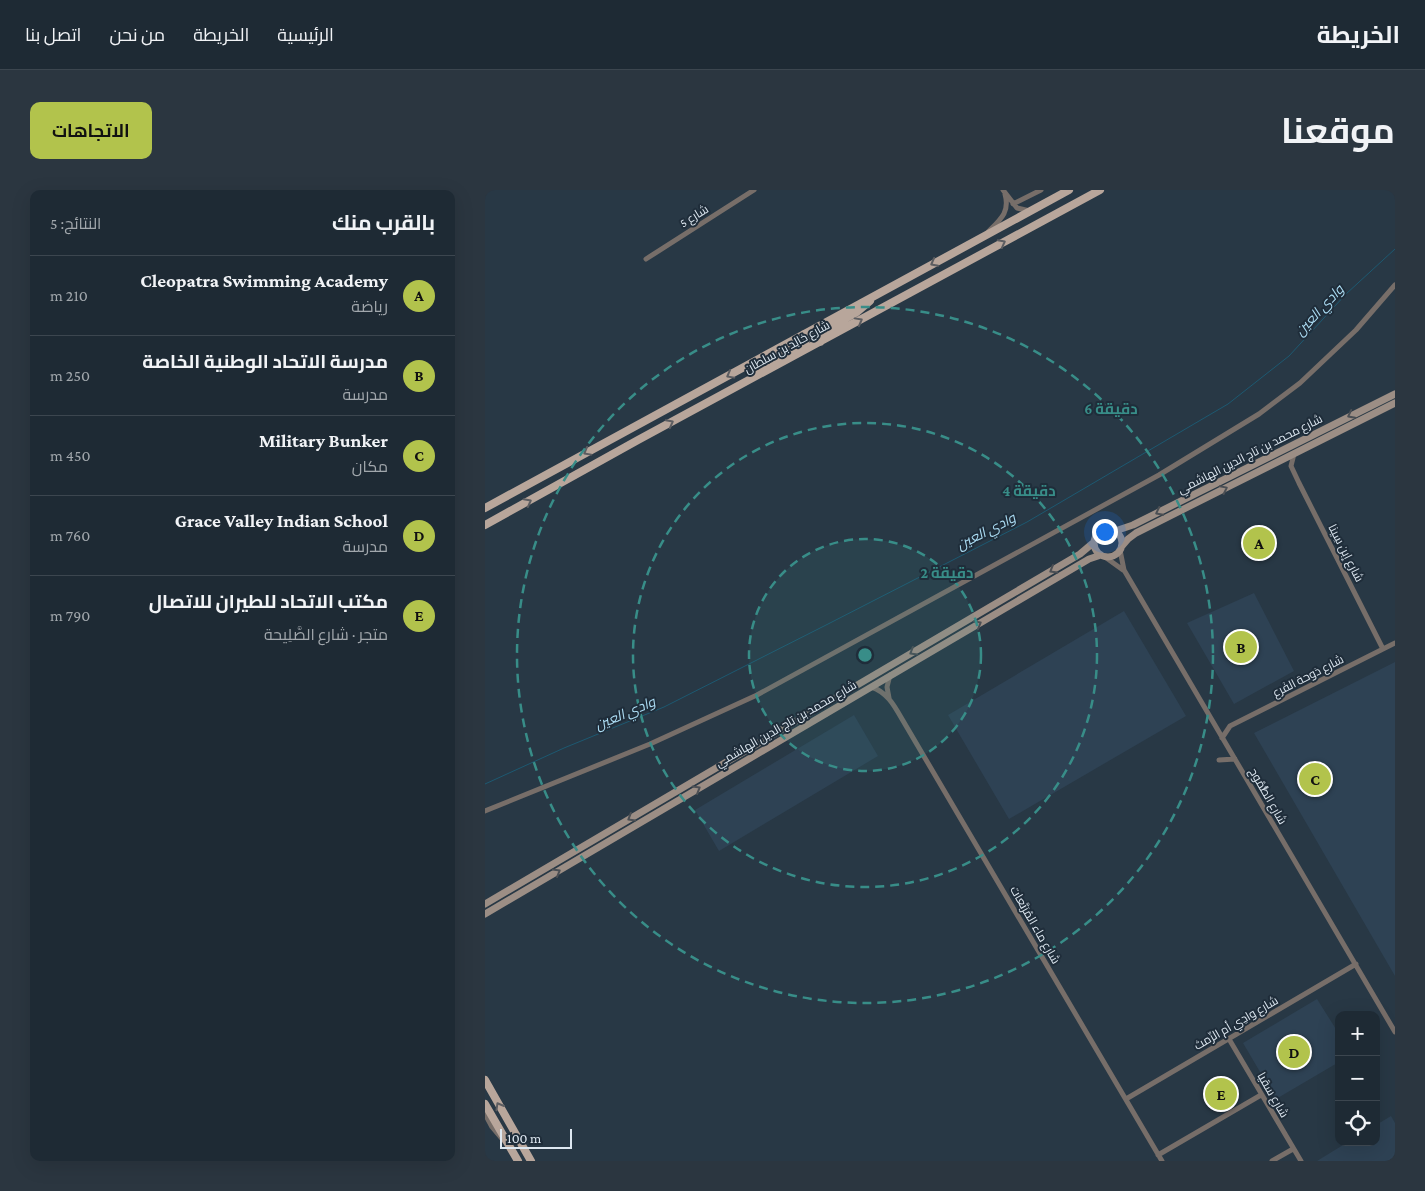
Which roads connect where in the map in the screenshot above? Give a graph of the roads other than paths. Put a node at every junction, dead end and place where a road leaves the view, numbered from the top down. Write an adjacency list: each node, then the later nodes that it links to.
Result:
1 (753, 190): 9 (street, شارع 5)
2 (1041, 190): 6 (street)
3 (1069, 190): 7 (main road, شارع خالِد بن سلطان)
4 (1100, 190): 13 (main road, شارع خالِد بن سلطان, one-way to 4)
5 (1004, 192): 6 (street); 8 (street)
6 (1013, 204): 7 (street)
7 (1030, 211): 8 (main road, شارع خالِد بن سلطان)
8 (983, 237): 11 (main road, شارع خالِد بن سلطان, one-way to 11)
9 (646, 258)
10 (1395, 285): 37 (street)
11 (874, 295): 12 (main road, شارع خالِد بن سلطان); 13 (main road)
12 (804, 334): 14 (main road); 20 (main road, شارع خالِد بن سلطان, one-way to 20)
13 (820, 342): 14 (main road, شارع خالِد بن سلطان)
14 (750, 380): 21 (main road, شارع خالِد بن سلطان, one-way to 14)
15 (1395, 394): 22 (street, شارع محمد بن تاج الدين الهاشمي, one-way to 22)
16 (1395, 403): 17 (street, شارع محمد بن تاج الدين الهاشمي)
17 (1294, 454): 18 (street, شارع محمد بن تاج الدين الهاشمي); 19 (street)
18 (1279, 461): 19 (street); 24 (street, شارع محمد بن تاج الدين الهاشمي, one-way to 18)
19 (1291, 466): 28 (street, شارع إبن سِينا)
20 (485, 508)
21 (485, 525)
22 (1115, 530): 23 (street); 24 (street)
23 (1093, 543): 25 (street); 38 (street, شارع محمد بن تاج الدين الهاشمي, one-way to 38)
24 (1121, 548): 25 (street); 26 (street, شارع الطُّمُوح)
25 (1103, 556): 26 (street, شارع الطُّمُوح); 29 (street, شارع محمد بن تاج الدين الهاشمي, one-way to 25)
26 (1123, 570): 32 (street, شارع الطُّمُوح)
27 (1395, 643): 28 (street, شارع دَوحة الفَرع)
28 (1383, 649): 33 (street, شارع دَوحة الفَرع)
29 (890, 675): 30 (street, شارع محمد بن تاج الدين الهاشمي); 31 (street)
30 (871, 687): 31 (street, شارع ماء المُرَبَّعات); 39 (street, شارع محمد بن تاج الدين الهاشمي, one-way to 30)
31 (889, 699): 47 (street, شارع ماء المُرَبَّعات)
32 (1214, 724): 33 (street); 34 (street, شارع الطُّمُوح)
33 (1230, 726): 34 (street, شارع دَوحة الفَرع)
34 (1222, 738): 35 (street, شارع الطُّمُوح)
35 (1235, 759): 36 (street); 42 (street, شارع الطُّمُوح)
36 (1219, 760)
37 (485, 811)
38 (547, 868): 39 (street); 40 (street, شارع محمد بن تاج الدين الهاشمي)
39 (525, 891): 41 (street, شارع محمد بن تاج الدين الهاشمي)
40 (485, 904)
41 (485, 914)
42 (1355, 964): 43 (street, شارع الطُّمُوح); 44 (street, شارع وادِي أم الرِّمث)
43 (1395, 1032)
44 (1229, 1039): 46 (street, شارع سقيا); 47 (street, شارع وادِي أم الرِّمث)
45 (485, 1080): 54 (main road, one-way to 45)
46 (1261, 1095): 51 (street, شارع سقيا); 52 (street)
47 (1126, 1099): 52 (street, شارع ماء المُرَبَّعات)
48 (485, 1104): 50 (main road)
49 (485, 1114): 50 (street)
50 (509, 1146): 53 (main road)
51 (1293, 1149): 56 (street); 57 (street, شارع سقيا)
52 (1159, 1155): 55 (street, شارع ماء المُرَبَّعات)
53 (518, 1161)
54 (531, 1161)
55 (1162, 1161)
56 (1272, 1161)
57 (1301, 1161)

